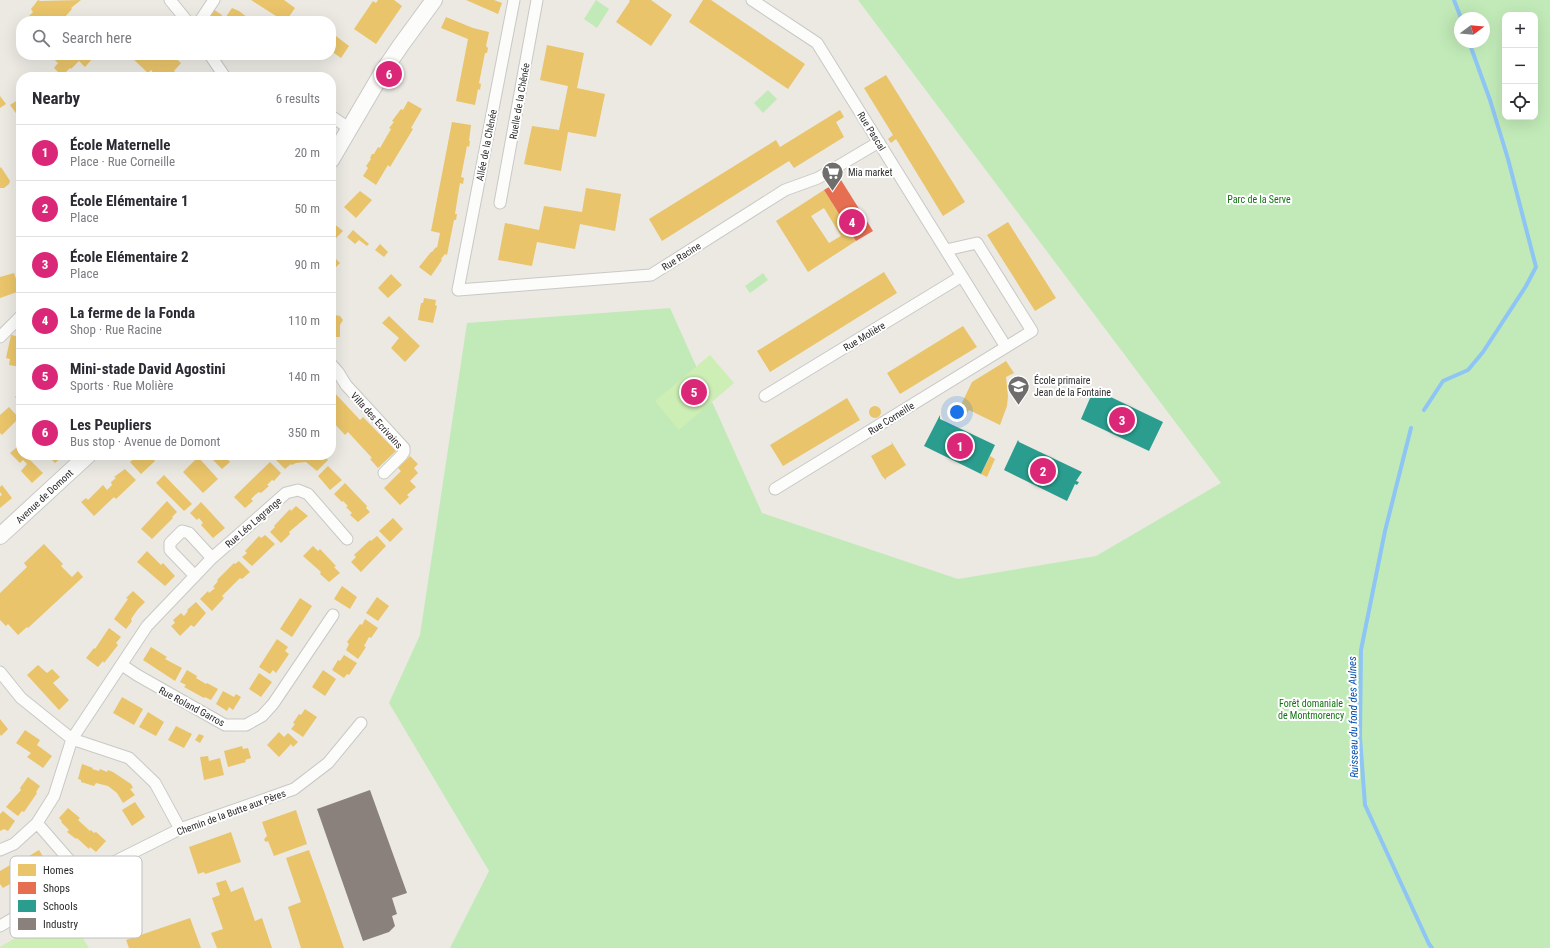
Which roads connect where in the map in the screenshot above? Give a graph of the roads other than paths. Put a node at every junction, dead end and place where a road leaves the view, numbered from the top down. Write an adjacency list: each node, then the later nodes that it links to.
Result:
1 (170, 0): 7 (street)
2 (214, 0): 8 (street)
3 (434, 0): 12 (main road)
4 (514, 0): 18 (street, Allée de la Chênée)
5 (537, 0): 15 (street, Ruelle de la Chênée)
6 (752, 0): 13 (street, Rue Pascal)
7 (183, 16)
8 (203, 16)
9 (213, 60): 10 (street)
10 (222, 72)
11 (336, 119): 12 (street)
12 (350, 129): 14 (main road)
13 (879, 142): 16 (street, Rue Pascal); 18 (street, Rue Racine)
14 (336, 152)
15 (500, 203)
16 (946, 250): 17 (street, Rue Pascal); 21 (street, Rue Corneille)
17 (962, 276): 21 (street, Rue Pascal); 23 (street, Rue Molière)
18 (458, 290)
19 (16, 321): 20 (street)
20 (0, 337)
21 (1006, 347): 26 (street, Rue Corneille)
22 (336, 370): 25 (street, Villa des Ecrivains)
23 (765, 396)
24 (83, 460): 27 (main road, Avenue de Domont)
25 (384, 473)
26 (775, 489)
27 (0, 536)
28 (348, 538): 29 (street, Rue Léo Lagrange)
29 (212, 558): 30 (street, Rue Léo Lagrange); 30 (street)
30 (194, 576): 32 (street, Rue Léo Lagrange)
31 (333, 615): 32 (street, Rue Roland Garros)
32 (122, 665): 35 (street, Rue Léo Lagrange)
33 (0, 672): 35 (street)
34 (361, 723): 37 (street, Chemin de la Butte aux Pères)
35 (72, 739): 36 (street, Rue Léo Lagrange); 37 (street)
36 (37, 823): 38 (street, Rue Léo Lagrange); 39 (street)
37 (180, 829): 40 (street, Chemin de la Butte aux Pères)
38 (0, 850)
39 (66, 856)
40 (125, 856)
41 (10, 920): 42 (street, Chemin de la Butte aux Pères)
42 (0, 926)

